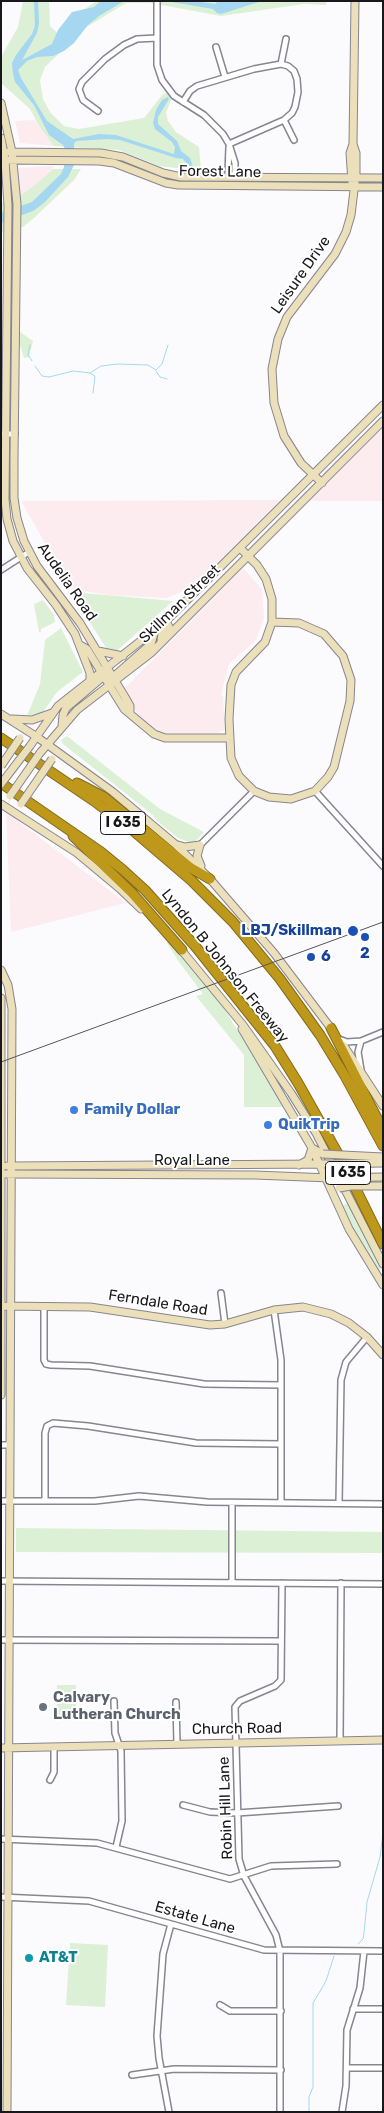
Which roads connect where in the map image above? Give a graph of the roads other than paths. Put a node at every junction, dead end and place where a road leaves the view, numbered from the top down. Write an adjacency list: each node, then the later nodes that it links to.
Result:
1 (355, 1): 22 (main road, Leisure Drive)
2 (157, 4): 3 (street)
3 (157, 38): 8 (street); 10 (street)
4 (286, 39): 6 (street)
5 (216, 47): 7 (street)
6 (281, 64): 7 (street); 11 (street)
7 (225, 78): 8 (street)
8 (183, 102): 14 (street)
9 (1, 103): 16 (main road, Audelia Road)
10 (98, 111)
11 (284, 120): 13 (street); 14 (street)
12 (1, 138): 15 (main road, Audelia Road)
13 (294, 140)
14 (229, 144): 21 (street)
15 (3, 151): 16 (main road, Forest Lane); 17 (main road, Audelia Road)
16 (12, 152): 18 (main road, Audelia Road); 20 (main road, Forest Lane)
17 (3, 160): 18 (main road, Forest Lane); 29 (main road, Audelia Road)
18 (14, 160): 19 (main road, Forest Lane); 30 (main road, Audelia Road)
19 (141, 173): 20 (main road); 24 (main road, Forest Lane)
20 (163, 173): 21 (main road, Forest Lane)
21 (231, 177): 22 (main road, Forest Lane); 24 (main road)
22 (353, 178): 23 (main road, Forest Lane); 25 (main road, Leisure Drive)
23 (383, 178)
24 (231, 186): 25 (main road, Forest Lane)
25 (354, 187): 26 (main road, Forest Lane); 31 (main road, Leisure Drive)
26 (383, 187)
27 (383, 405): 31 (main road, Skillman Street)
28 (383, 421): 32 (main road, Skillman Street)
29 (3, 434): 30 (street); 33 (main road, Audelia Road)
30 (14, 434): 34 (main road, Audelia Road)
31 (313, 475): 32 (main road, Leisure Drive); 35 (main road, Skillman Street)
32 (322, 483): 37 (main road, Skillman Street)
33 (5, 484): 34 (main road); 38 (main road, Audelia Road)
34 (14, 498): 36 (main road, Audelia Road)
35 (240, 548): 37 (main road); 42 (main road, Skillman Street)
36 (29, 552): 38 (street); 40 (main road, Audelia Road)
37 (248, 556): 43 (main road); 45 (main road, Skillman Street)
38 (21, 558): 39 (street); 41 (main road, Audelia Road)
39 (1, 570)
40 (73, 613): 41 (main road); 47 (main road, Audelia Road)
41 (67, 620): 46 (main road, Audelia Road)
42 (166, 621): 44 (main road, Skillman Street); 45 (main road)
43 (272, 622): 58 (main road); 65 (main road)
44 (155, 630): 48 (main road, Skillman Street); 51 (main road)
45 (161, 642): 51 (main road, Skillman Street)
46 (80, 645): 49 (main road, Audelia Road); 50 (main road)
47 (98, 651): 48 (main road); 49 (main road, Audelia Road)
48 (123, 656): 49 (main road, Skillman Street)
49 (104, 673): 50 (main road, Skillman Street); 51 (main road, Audelia Road); 51 (main road, Audelia Road); 55 (main road)
50 (90, 680): 52 (main road, Skillman Street)
51 (112, 681): 55 (main road, Skillman Street); 58 (main road)
52 (53, 713): 54 (main road); 56 (main road, Skillman Street)
53 (1, 714): 54 (main road)
54 (12, 720): 56 (main road); 61 (main road, bridge)
55 (62, 726): 59 (main road, Skillman Street)
56 (37, 737): 59 (main road); 63 (main road, Skillman Street, bridge)
57 (1, 738): 62 (highway, Lyndon B Johnson Freeway / I 635)
58 (229, 738): 64 (main road)
59 (47, 744): 60 (main road); 66 (main road, Skillman Street, bridge)
60 (69, 760): 67 (main road, bridge); 69 (main road)
61 (1, 766)
62 (44, 767): 72 (highway); 88 (highway, Lyndon B Johnson Freeway / I 635)
63 (1, 783): 68 (highway, Lyndon B Johnson Freeway / I 635)
64 (254, 790): 65 (main road); 70 (street)
65 (315, 790): 71 (street)
66 (2, 806): 67 (main road)
67 (32, 824): 73 (main road)
68 (66, 828): 73 (highway); 108 (highway, Lyndon B Johnson Freeway / I 635)
69 (175, 844): 70 (main road); 72 (main road)
70 (200, 845): 72 (main road)
71 (383, 866)
72 (210, 879): 77 (main road)
73 (182, 950): 76 (main road)
74 (1, 970): 81 (main road)
75 (1, 998): 82 (main road)
76 (230, 1010): 89 (main road); 111 (main road)
77 (331, 1028): 79 (main road); 87 (highway)
78 (383, 1032): 80 (street)
79 (339, 1039): 80 (street); 83 (main road)
80 (361, 1041): 83 (street)
81 (12, 1044): 82 (street); 85 (main road)
82 (2, 1047): 84 (main road)
83 (362, 1072): 86 (main road)
84 (2, 1079): 85 (main road); 94 (main road)
85 (12, 1080): 95 (main road)
86 (383, 1106)
87 (383, 1130)
88 (383, 1146)
89 (312, 1148): 90 (main road, bridge); 92 (main road); 93 (main road)
90 (383, 1157)
91 (383, 1164): 93 (main road, Royal Lane, bridge)
92 (298, 1165): 93 (main road, Royal Lane); 98 (main road, Royal Lane)
93 (322, 1165): 105 (main road)
94 (2, 1166): 95 (main road, Royal Lane); 99 (main road)
95 (11, 1166): 96 (main road, Royal Lane); 100 (main road)
96 (83, 1166): 97 (main road, Royal Lane); 101 (main road)
97 (113, 1166): 98 (main road, Royal Lane); 102 (main road)
98 (250, 1166): 103 (main road)
99 (2, 1174): 100 (main road, Royal Lane); 109 (main road)
100 (10, 1174): 101 (main road, Royal Lane); 110 (main road)
101 (84, 1174): 102 (main road, Royal Lane)
102 (112, 1174): 103 (main road, Royal Lane)
103 (250, 1174): 105 (main road, Royal Lane)
104 (383, 1177): 105 (main road, Royal Lane, bridge)
105 (328, 1178): 107 (main road)
106 (383, 1186): 107 (main road, bridge)
107 (333, 1195): 112 (main road)
108 (383, 1244)
109 (1, 1250): 110 (street); 114 (main road)
110 (10, 1250): 115 (main road)
111 (383, 1264)
112 (383, 1284)
113 (221, 1293): 118 (street)
114 (1, 1306): 115 (main road, Ferndale Road); 122 (main road)
115 (10, 1306): 116 (main road, Ferndale Road); 126 (main road)
116 (44, 1306): 118 (main road, Ferndale Road); 121 (street)
117 (274, 1310): 118 (main road, Ferndale Road); 119 (main road, Ferndale Road); 121 (street)
118 (225, 1324)
119 (367, 1337): 120 (main road, Ferndale Road); 132 (street)
120 (383, 1355)
121 (281, 1386): 124 (street)
122 (1, 1388): 123 (main road)
123 (1, 1395)
124 (281, 1444): 129 (street); 131 (street)
125 (1, 1445): 126 (street)
126 (10, 1445): 128 (main road)
127 (1, 1501): 128 (street)
128 (9, 1501): 129 (street); 134 (main road)
129 (45, 1501): 130 (street)
130 (232, 1503): 131 (street); 135 (street)
131 (281, 1503): 132 (street)
132 (339, 1503): 133 (street)
133 (383, 1504)
134 (5, 1581): 135 (street); 139 (main road)
135 (232, 1582): 136 (street)
136 (282, 1583): 137 (street); 140 (street, Robin Hill Lane)
137 (341, 1583): 138 (street); 144 (street)
138 (383, 1584)
139 (5, 1640): 140 (street); 149 (main road)
140 (281, 1641): 145 (street, Robin Hill Lane)
141 (114, 1701): 147 (street)
142 (176, 1702): 146 (street)
143 (383, 1740): 144 (main road, Church Road)
144 (340, 1741): 145 (main road, Church Road)
145 (236, 1743): 146 (main road, Church Road); 153 (street, Robin Hill Lane)
146 (177, 1744): 147 (main road, Church Road)
147 (120, 1746): 148 (main road, Church Road); 155 (street)
148 (54, 1747): 149 (main road, Church Road); 150 (street)
149 (5, 1748): 154 (main road)
150 (50, 1780)
151 (183, 1805): 153 (street)
152 (338, 1806): 153 (street)
153 (238, 1813): 157 (street, Robin Hill Lane)
154 (5, 1840): 155 (street); 158 (main road)
155 (116, 1847): 157 (street)
156 (337, 1864): 157 (street)
157 (244, 1876): 162 (street, Robin Hill Lane)
158 (4, 1897): 159 (street, Estate Lane); 161 (main road)
159 (171, 1924): 162 (street, Estate Lane); 170 (street)
160 (383, 1950): 163 (street, Estate Lane)
161 (4, 1951): 173 (main road)
162 (280, 1951): 163 (street, Estate Lane); 167 (street, Robin Hill Lane)
163 (364, 1951): 165 (street)
164 (220, 2005): 167 (street)
165 (353, 2009): 166 (street); 168 (street)
166 (383, 2009)
167 (281, 2011): 171 (street, Robin Hill Lane)
168 (347, 2068): 169 (street); 176 (street)
169 (383, 2068)
170 (162, 2069): 171 (street); 172 (street); 174 (street)
171 (281, 2070): 175 (street, Robin Hill Lane)
172 (132, 2075)
173 (5, 2107)
174 (169, 2112)
175 (280, 2112)
176 (342, 2112)

